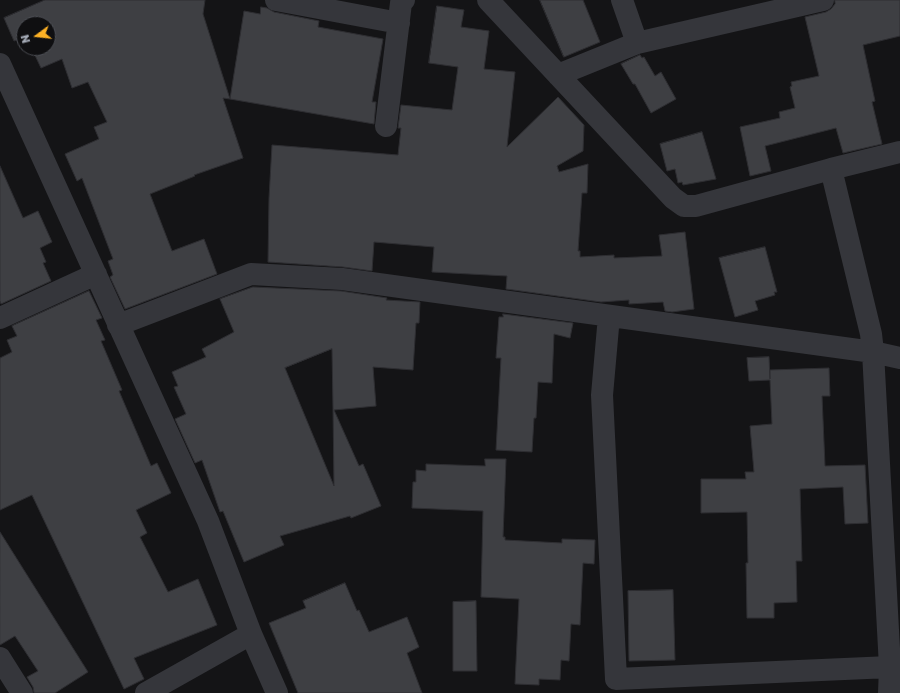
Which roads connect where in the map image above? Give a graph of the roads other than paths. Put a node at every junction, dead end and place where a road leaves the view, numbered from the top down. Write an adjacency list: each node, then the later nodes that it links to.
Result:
1 (276, 0): 6 (street)
2 (404, 0): 6 (street)
3 (488, 0): 9 (street)
4 (622, 0): 7 (street)
5 (823, 0): 7 (street)
6 (399, 23): 10 (street)
7 (637, 43): 9 (street)
8 (0, 64): 13 (street)
9 (558, 75): 12 (street)
10 (386, 126)
11 (900, 152): 12 (street)
12 (831, 169): 17 (street)
13 (96, 274): 15 (street); 16 (street)
14 (609, 316): 16 (street); 17 (street); 22 (street)
15 (0, 318)
16 (118, 325): 19 (street)
17 (873, 352): 18 (street); 20 (street)
18 (900, 358)
19 (251, 634): 24 (street); 25 (street)
20 (895, 645): 22 (street)
21 (0, 658): 23 (street)
22 (890, 667): 26 (street)
23 (22, 693)
24 (146, 693)
25 (277, 693)
26 (889, 693)

